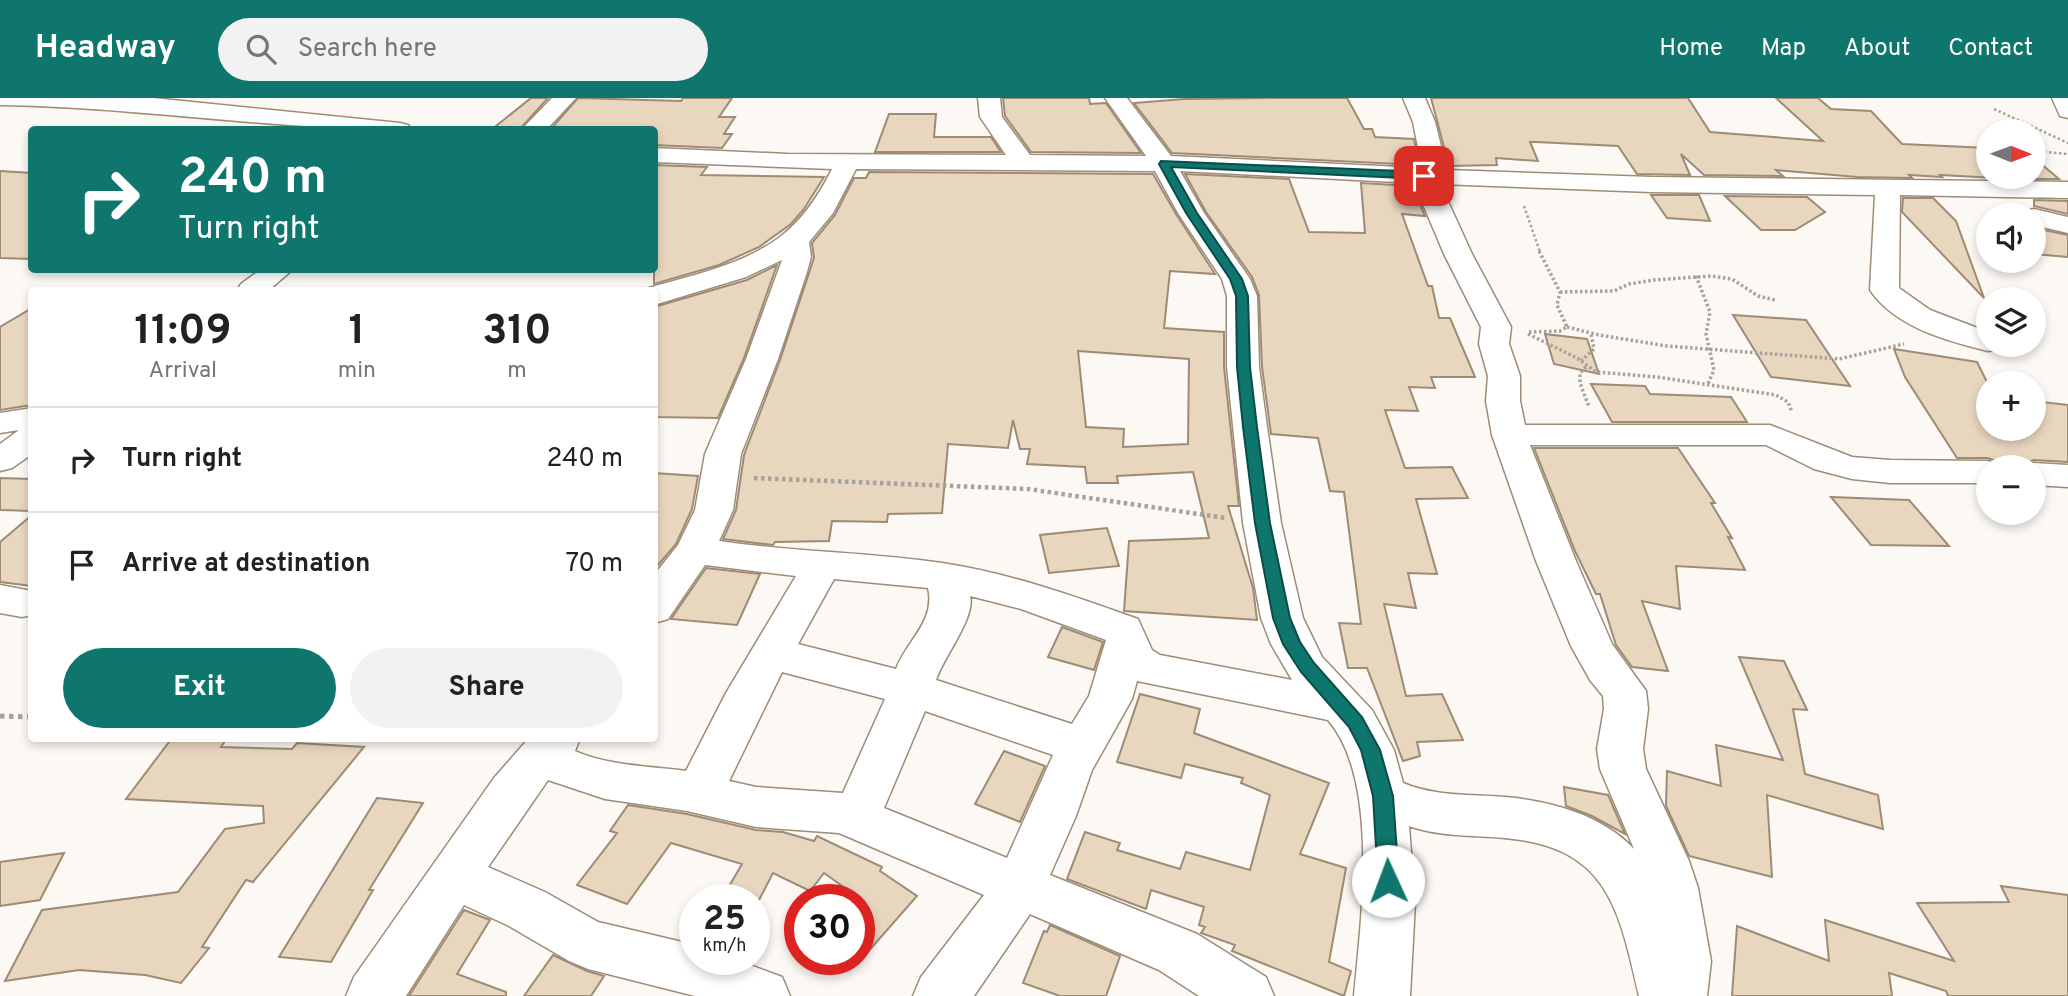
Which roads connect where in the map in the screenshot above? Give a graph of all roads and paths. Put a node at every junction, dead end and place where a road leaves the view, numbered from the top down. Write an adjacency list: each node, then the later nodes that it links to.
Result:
1 (0, 98): 2 (street)
2 (13, 98): 9 (street); 12 (street)
3 (248, 98): 12 (street)
4 (565, 98): 14 (street)
5 (989, 98): 20 (street)
6 (1116, 98): 21 (street)
7 (1414, 98): 22 (street)
8 (2063, 98): 11 (street)
9 (0, 105)
10 (1994, 109): 15 (path)
11 (2068, 111)
12 (224, 112): 13 (street)
13 (361, 126)
14 (537, 126)
15 (2068, 143)
16 (2046, 152): 17 (path)
17 (2068, 154)
18 (658, 155): 19 (street)
19 (847, 162): 20 (street); 30 (street)
20 (1023, 162): 21 (street)
21 (1164, 164): 22 (street); 56 (street)
22 (1430, 176): 23 (street); 47 (street)
23 (1513, 180): 24 (street); 34 (path)
24 (1888, 188): 25 (street); 37 (street)
25 (1922, 188): 26 (street); 27 (street)
26 (2068, 190)
27 (1981, 203)
28 (2046, 219): 29 (street)
29 (2068, 225)
30 (795, 240): 35 (street); 54 (street)
31 (274, 273): 33 (street)
32 (1696, 276): 34 (path); 36 (path); 41 (path)
33 (255, 287)
34 (1560, 292): 38 (path)
35 (658, 295)
36 (1774, 300)
37 (1898, 304): 40 (street); 41 (path)
38 (1567, 327): 39 (path); 42 (path)
39 (1591, 335): 41 (path); 42 (path)
40 (1976, 338)
41 (1709, 348): 44 (path)
42 (1581, 360): 43 (path)
43 (1587, 367): 44 (path); 48 (path)
44 (1707, 386): 50 (path)
45 (28, 419): 46 (street)
46 (0, 423)
47 (1509, 435): 48 (street); 80 (street)
48 (1603, 435): 50 (street)
49 (28, 441): 51 (street)
50 (1818, 456): 52 (street)
51 (0, 460)
52 (1976, 472)
53 (2046, 475): 55 (street)
54 (719, 476): 56 (path); 57 (street)
55 (2068, 477)
56 (1262, 523): 64 (street)
57 (695, 550): 58 (street); 60 (street)
58 (823, 564): 59 (street); 62 (street)
59 (945, 578): 61 (street); 63 (street)
60 (658, 602)
61 (1128, 641): 64 (street); 68 (street)
62 (771, 653): 63 (street); 69 (street)
63 (910, 688): 68 (street); 71 (street)
64 (1342, 706): 70 (street)
65 (0, 716): 66 (path)
66 (28, 717)
67 (550, 747): 69 (street); 72 (street)
68 (1082, 747): 73 (street)
69 (699, 794): 71 (street)
70 (1383, 796): 78 (street); 79 (street)
71 (855, 818): 73 (street)
72 (454, 876): 74 (street); 75 (street)
73 (1019, 887): 76 (street); 77 (street)
74 (374, 996)
75 (762, 996)
76 (941, 996)
77 (1246, 996)
78 (1382, 996)
79 (1667, 996)
80 (1679, 996)

